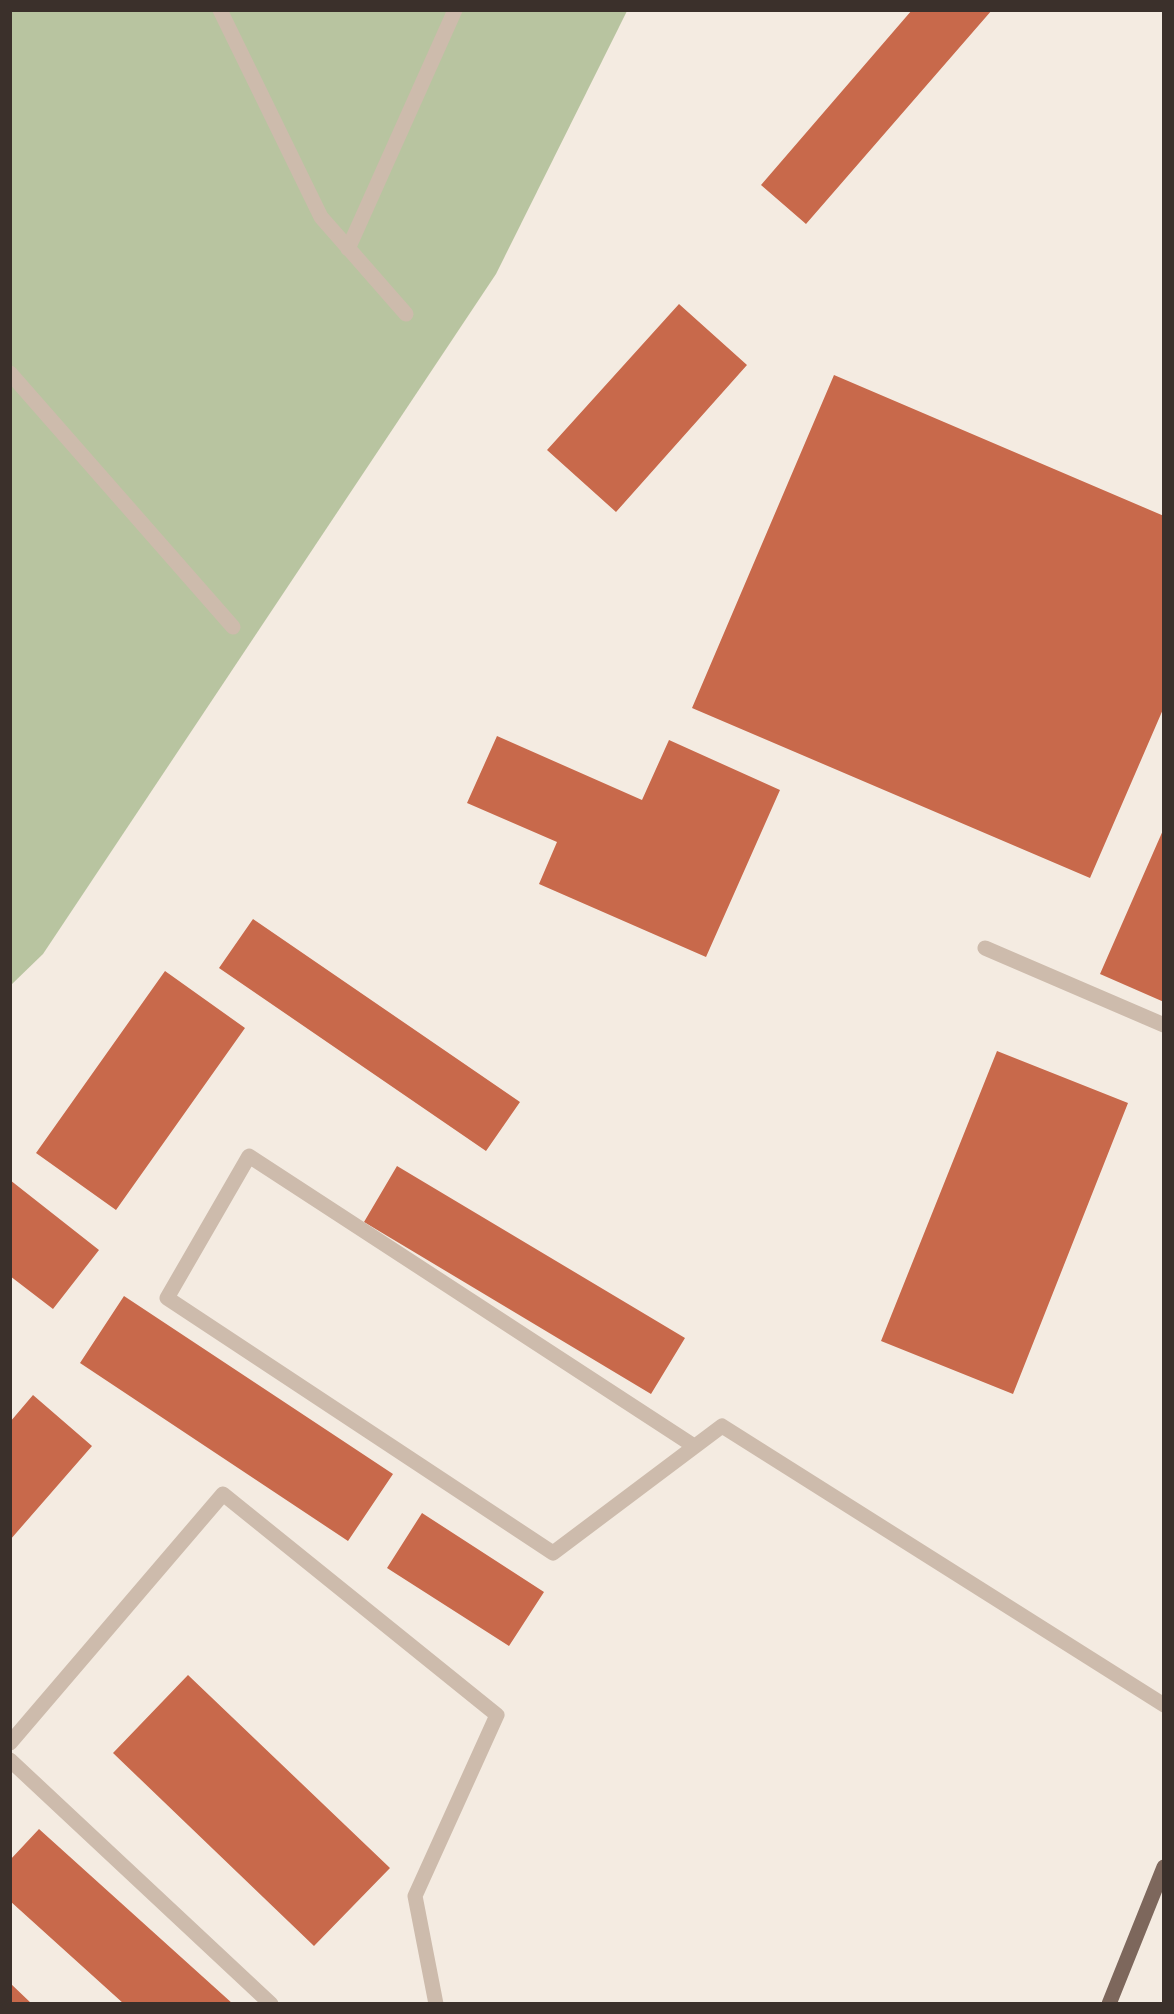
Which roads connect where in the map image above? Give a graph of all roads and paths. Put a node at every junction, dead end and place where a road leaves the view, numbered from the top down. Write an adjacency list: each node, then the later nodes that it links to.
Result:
1 (220, 10): 3 (lane)
2 (455, 10): 3 (lane)
3 (348, 249): 4 (lane)
4 (406, 314)
5 (10, 373): 6 (lane)
6 (233, 627)
7 (985, 948): 8 (lane)
8 (1164, 1024)
9 (694, 1446): 9 (lane); 10 (lane)
10 (1164, 1705)
11 (10, 1743): 15 (lane)
12 (10, 1760): 14 (lane)
13 (1164, 1867): 16 (main road)
14 (271, 2004)
15 (436, 2004)
16 (1109, 2004)

